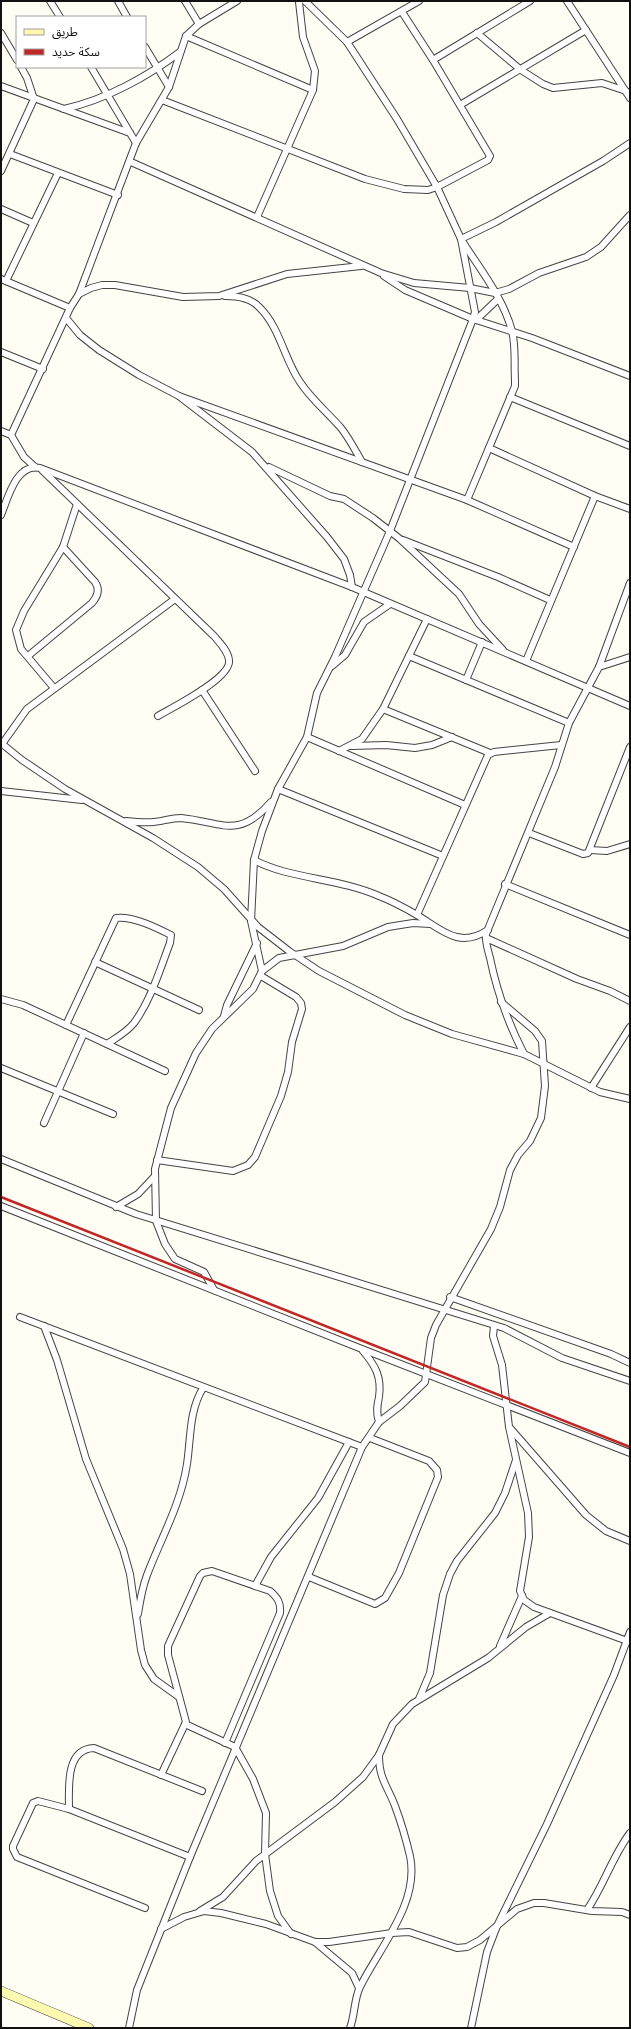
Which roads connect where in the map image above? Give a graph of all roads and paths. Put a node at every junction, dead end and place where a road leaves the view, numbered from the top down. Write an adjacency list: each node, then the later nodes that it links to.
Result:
1 (50, 1): 10 (street)
2 (118, 1): 11 (street)
3 (185, 1): 12 (street)
4 (237, 1): 12 (street)
5 (304, 1): 17 (street); 28 (street)
6 (419, 1): 9 (street)
7 (530, 1): 15 (street)
8 (567, 1): 13 (street)
9 (402, 12): 17 (street); 21 (street)
10 (59, 16)
11 (126, 16)
12 (199, 24): 16 (street)
13 (586, 30): 25 (street); 29 (street)
14 (1, 33): 20 (street)
15 (478, 33): 21 (street); 25 (street)
16 (186, 36): 19 (street); 28 (street)
17 (347, 42): 44 (street)
18 (146, 49): 24 (street)
19 (180, 52): 24 (street); 27 (street)
20 (16, 58)
21 (433, 60): 34 (street)
22 (22, 68): 32 (street)
23 (92, 68): 30 (street)
24 (157, 68): 27 (street); 30 (street)
25 (521, 70): 29 (street); 34 (street)
26 (1, 86): 32 (street)
27 (169, 88): 33 (street)
28 (313, 90): 39 (street)
29 (626, 91): 31 (street)
30 (108, 94): 35 (street); 36 (street)
31 (630, 98)
32 (34, 99): 35 (street); 40 (street)
33 (162, 100): 37 (street); 39 (street)
34 (460, 105): 44 (street)
35 (63, 109): 36 (street)
36 (130, 133): 37 (street)
37 (136, 143): 41 (street)
38 (630, 143): 50 (street)
39 (287, 148): 44 (street); 48 (street)
40 (10, 154): 42 (street); 43 (street)
41 (131, 162): 45 (street); 48 (street)
42 (1, 171)
43 (58, 173): 45 (street); 49 (street)
44 (437, 187): 50 (street)
45 (118, 195): 55 (street)
46 (1, 209): 49 (street)
47 (630, 215): 57 (street)
48 (257, 217): 51 (street)
49 (33, 223): 53 (street)
50 (461, 239): 54 (street); 57 (street)
51 (362, 265): 52 (street); 56 (street)
52 (381, 273): 54 (street); 60 (street)
53 (3, 280): 58 (street)
54 (470, 288): 57 (street); 60 (street)
55 (79, 294): 56 (street); 58 (street)
56 (219, 296): 71 (street)
57 (497, 296): 60 (street); 61 (street)
58 (70, 308): 59 (street)
59 (66, 318): 63 (street); 65 (street)
60 (475, 320): 61 (street); 74 (street)
61 (512, 332): 64 (street); 66 (street)
62 (1, 352): 63 (street)
63 (43, 369): 68 (street)
64 (630, 376)
65 (179, 396): 71 (street); 72 (street)
66 (510, 398): 69 (street); 70 (street)
67 (1, 430): 68 (street)
68 (11, 435): 73 (street)
69 (630, 446)
70 (488, 448): 75 (street); 76 (street)
71 (362, 462): 74 (street)
72 (265, 465): 81 (street); 86 (street)
73 (38, 468): 77 (street); 78 (street); 86 (street)
74 (410, 479): 76 (street); 81 (street)
75 (595, 496): 79 (street); 84 (street)
76 (468, 500): 84 (street)
77 (3, 503): 80 (street)
78 (77, 504): 83 (street); 88 (street)
79 (630, 509)
80 (1, 515)
81 (390, 531): 82 (street); 87 (street)
82 (400, 539): 89 (street); 93 (street)
83 (62, 547): 94 (street); 94 (street)
84 (574, 547): 89 (street)
85 (630, 583): 98 (street)
86 (352, 587): 87 (street)
87 (363, 593): 90 (street); 99 (street)
88 (175, 599): 101 (street); 103 (street)
89 (550, 600): 97 (street)
90 (390, 604): 91 (street); 99 (street)
91 (427, 619): 92 (street); 95 (street)
92 (482, 642): 93 (street); 100 (street)
93 (505, 652): 97 (street)
94 (28, 656): 101 (street)
95 (409, 656): 100 (street); 105 (street)
96 (630, 657): 98 (street)
97 (526, 660): 102 (street)
98 (599, 667): 102 (street)
99 (330, 669): 108 (street)
100 (466, 680): 107 (street)
101 (54, 688): 110 (street)
102 (588, 688): 104 (street); 107 (street)
103 (202, 690): 106 (street); 116 (street)
104 (630, 706)
105 (383, 709): 109 (street); 112 (street)
106 (158, 716)
107 (569, 723): 111 (street)
108 (307, 737): 114 (street); 117 (street)
109 (452, 737): 112 (street); 115 (street)
110 (2, 743): 120 (street)
111 (561, 745): 115 (street); 123 (street)
112 (350, 746): 114 (street)
113 (630, 747): 125 (street)
114 (339, 751): 121 (street)
115 (490, 753): 121 (street)
116 (255, 771)
117 (278, 790): 119 (street); 126 (street)
118 (1, 791): 120 (street)
119 (274, 798): 122 (street); 127 (street)
120 (86, 800): 122 (street)
121 (465, 805): 126 (street)
122 (123, 820): 130 (street)
123 (529, 833): 125 (street); 128 (street)
124 (630, 844): 125 (street)
125 (590, 850)
126 (443, 856): 129 (street)
127 (254, 860): 129 (street); 130 (street)
128 (506, 884): 132 (street); 133 (street)
129 (417, 915): 131 (street)
130 (251, 921): 135 (street); 136 (street)
131 (430, 924): 132 (street); 136 (street)
132 (488, 930): 134 (street)
133 (630, 935)
134 (486, 938): 141 (street); 142 (street)
135 (257, 942): 138 (street); 144 (street)
136 (293, 954): 138 (street); 149 (street)
137 (95, 962): 139 (street); 139 (street); 145 (street)
138 (262, 973): 144 (street); 159 (street)
139 (152, 988): 143 (street); 148 (street)
140 (1, 1000): 145 (street)
141 (630, 1001)
142 (501, 1002): 149 (street); 150 (street)
143 (199, 1010)
144 (224, 1016): 159 (street)
145 (66, 1025): 147 (street)
146 (630, 1027): 153 (street)
147 (84, 1033): 148 (street); 154 (street)
148 (106, 1044): 152 (street)
149 (524, 1054): 150 (street)
150 (544, 1064): 153 (street); 165 (street)
151 (1, 1068): 154 (street)
152 (165, 1071)
153 (591, 1088): 155 (street)
154 (58, 1091): 156 (street); 157 (street)
155 (630, 1099)
156 (113, 1114)
157 (44, 1123)
158 (1, 1159): 162 (street)
159 (157, 1160): 160 (street)
160 (154, 1177): 162 (street); 163 (street)
161 (1, 1206): 164 (street)
162 (116, 1207): 163 (street)
163 (156, 1221): 164 (street); 166 (street)
164 (214, 1290): 170 (street)
165 (450, 1297): 166 (street); 171 (street)
166 (444, 1309): 169 (street); 172 (street)
167 (20, 1317): 168 (street)
168 (44, 1326): 174 (street); 188 (street)
169 (494, 1326): 173 (street); 175 (street)
170 (362, 1349): 172 (street); 176 (street)
171 (630, 1363)
172 (427, 1374): 175 (street); 176 (street)
173 (630, 1381)
174 (204, 1388): 179 (street); 188 (street)
175 (506, 1405): 177 (street); 181 (street)
176 (379, 1422): 178 (street)
177 (509, 1427): 182 (street); 183 (street)
178 (370, 1438): 180 (street); 184 (street)
179 (349, 1442): 180 (street); 185 (street)
180 (362, 1447): 184 (street)
181 (630, 1453)
182 (516, 1458): 186 (street); 193 (street)
183 (630, 1541)
184 (308, 1577): 196 (street)
185 (255, 1586): 192 (street); 195 (street)
186 (522, 1596): 187 (street); 191 (street)
187 (550, 1613): 190 (street); 191 (street)
188 (137, 1619): 192 (street)
189 (630, 1632): 190 (street)
190 (628, 1642): 208 (street)
191 (500, 1646): 193 (street)
192 (180, 1697): 194 (street)
193 (419, 1699): 197 (street)
194 (186, 1724): 195 (street); 198 (street)
195 (225, 1742): 196 (street)
196 (235, 1747): 202 (street); 203 (street)
197 (379, 1755): 202 (street); 210 (street)
198 (161, 1776): 199 (street); 200 (street)
199 (202, 1791)
200 (69, 1809): 203 (street); 204 (street)
201 (630, 1833): 205 (street)
202 (265, 1854): 206 (street); 211 (street)
203 (190, 1856): 209 (street)
204 (145, 1908)
205 (587, 1910): 207 (street); 208 (street)
206 (198, 1912): 209 (street); 211 (street)
207 (630, 1915)
208 (496, 1926): 210 (street); 218 (street)
209 (162, 1929): 216 (street)
210 (392, 1933): 212 (street); 213 (street)
211 (291, 1934): 212 (street)
212 (314, 1942): 213 (street)
213 (359, 1988): 217 (street)
214 (1, 1991): 215 (main road)
215 (89, 2028)
216 (129, 2028)
217 (350, 2028)
218 (471, 2028)

